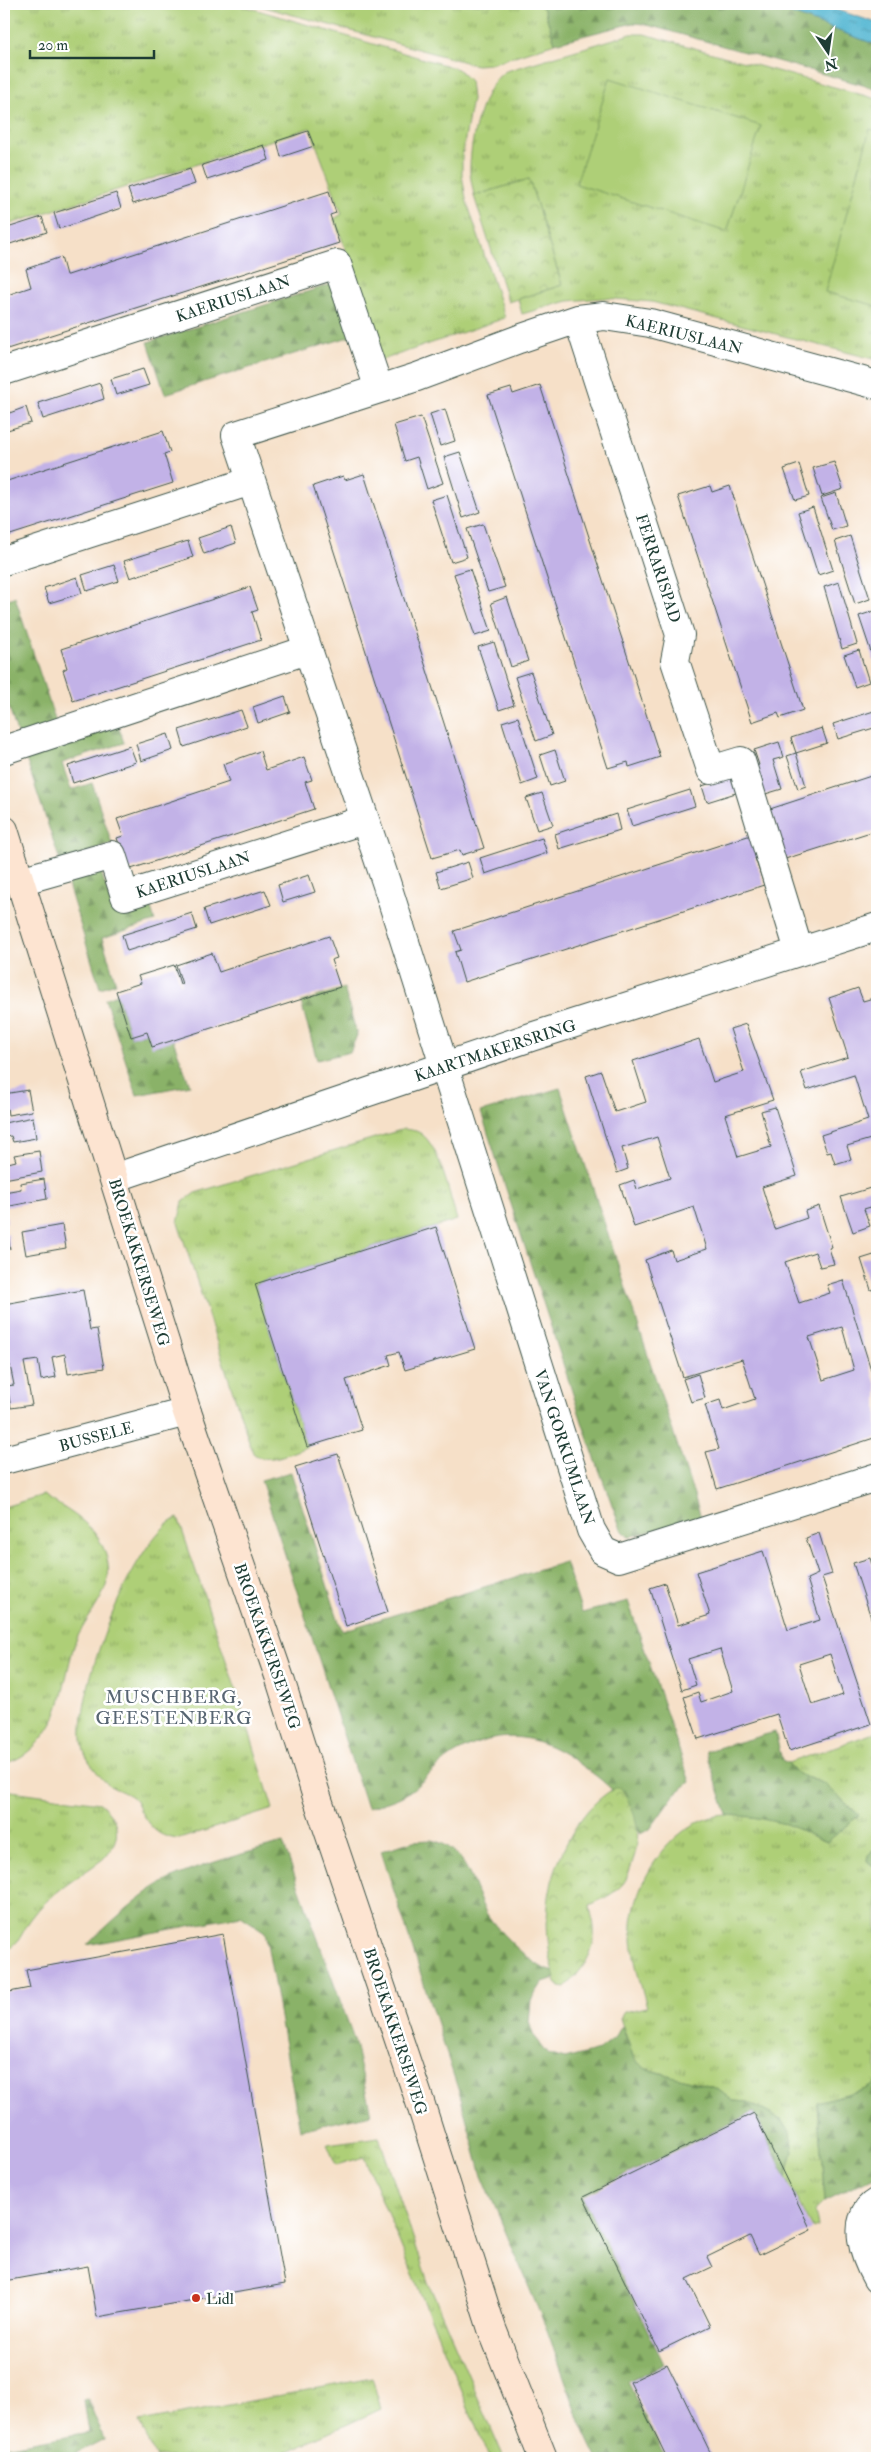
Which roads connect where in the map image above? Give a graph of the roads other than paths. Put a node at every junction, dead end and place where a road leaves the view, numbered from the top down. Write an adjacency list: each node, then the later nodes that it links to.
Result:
1 (578, 319): 3 (street, KAERIUSLAAN); 4 (street, KAERIUSLAAN); 13 (street, FERRARISPAD)
2 (4, 371): 4 (street, KAERIUSLAAN)
3 (877, 385)
4 (379, 389): 5 (street, KAERIUSLAAN)
5 (251, 481): 6 (street); 7 (street, KAERIUSLAAN)
6 (4, 561)
7 (307, 650): 8 (street); 9 (street, KAERIUSLAAN)
8 (4, 750)
9 (364, 820): 11 (street, KAERIUSLAAN); 14 (street, KAERIUSLAAN)
10 (4, 830): 11 (street, BROEKAKKERSEWEG)
11 (20, 882): 15 (street, BROEKAKKERSEWEG)
12 (877, 927): 13 (street, KAARTMAKERSRING)
13 (799, 951): 14 (street, KAARTMAKERSRING)
14 (445, 1066): 15 (street, KAARTMAKERSRING); 18 (street, VAN GORKUMLAAN)
15 (114, 1178): 16 (street, BROEKAKKERSEWEG)
16 (187, 1412): 17 (street, BUSSELE); 21 (street, BROEKAKKERSEWEG)
17 (4, 1460)
18 (877, 1477)
19 (877, 2202): 20 (street)
20 (877, 2279)
21 (543, 2458)

